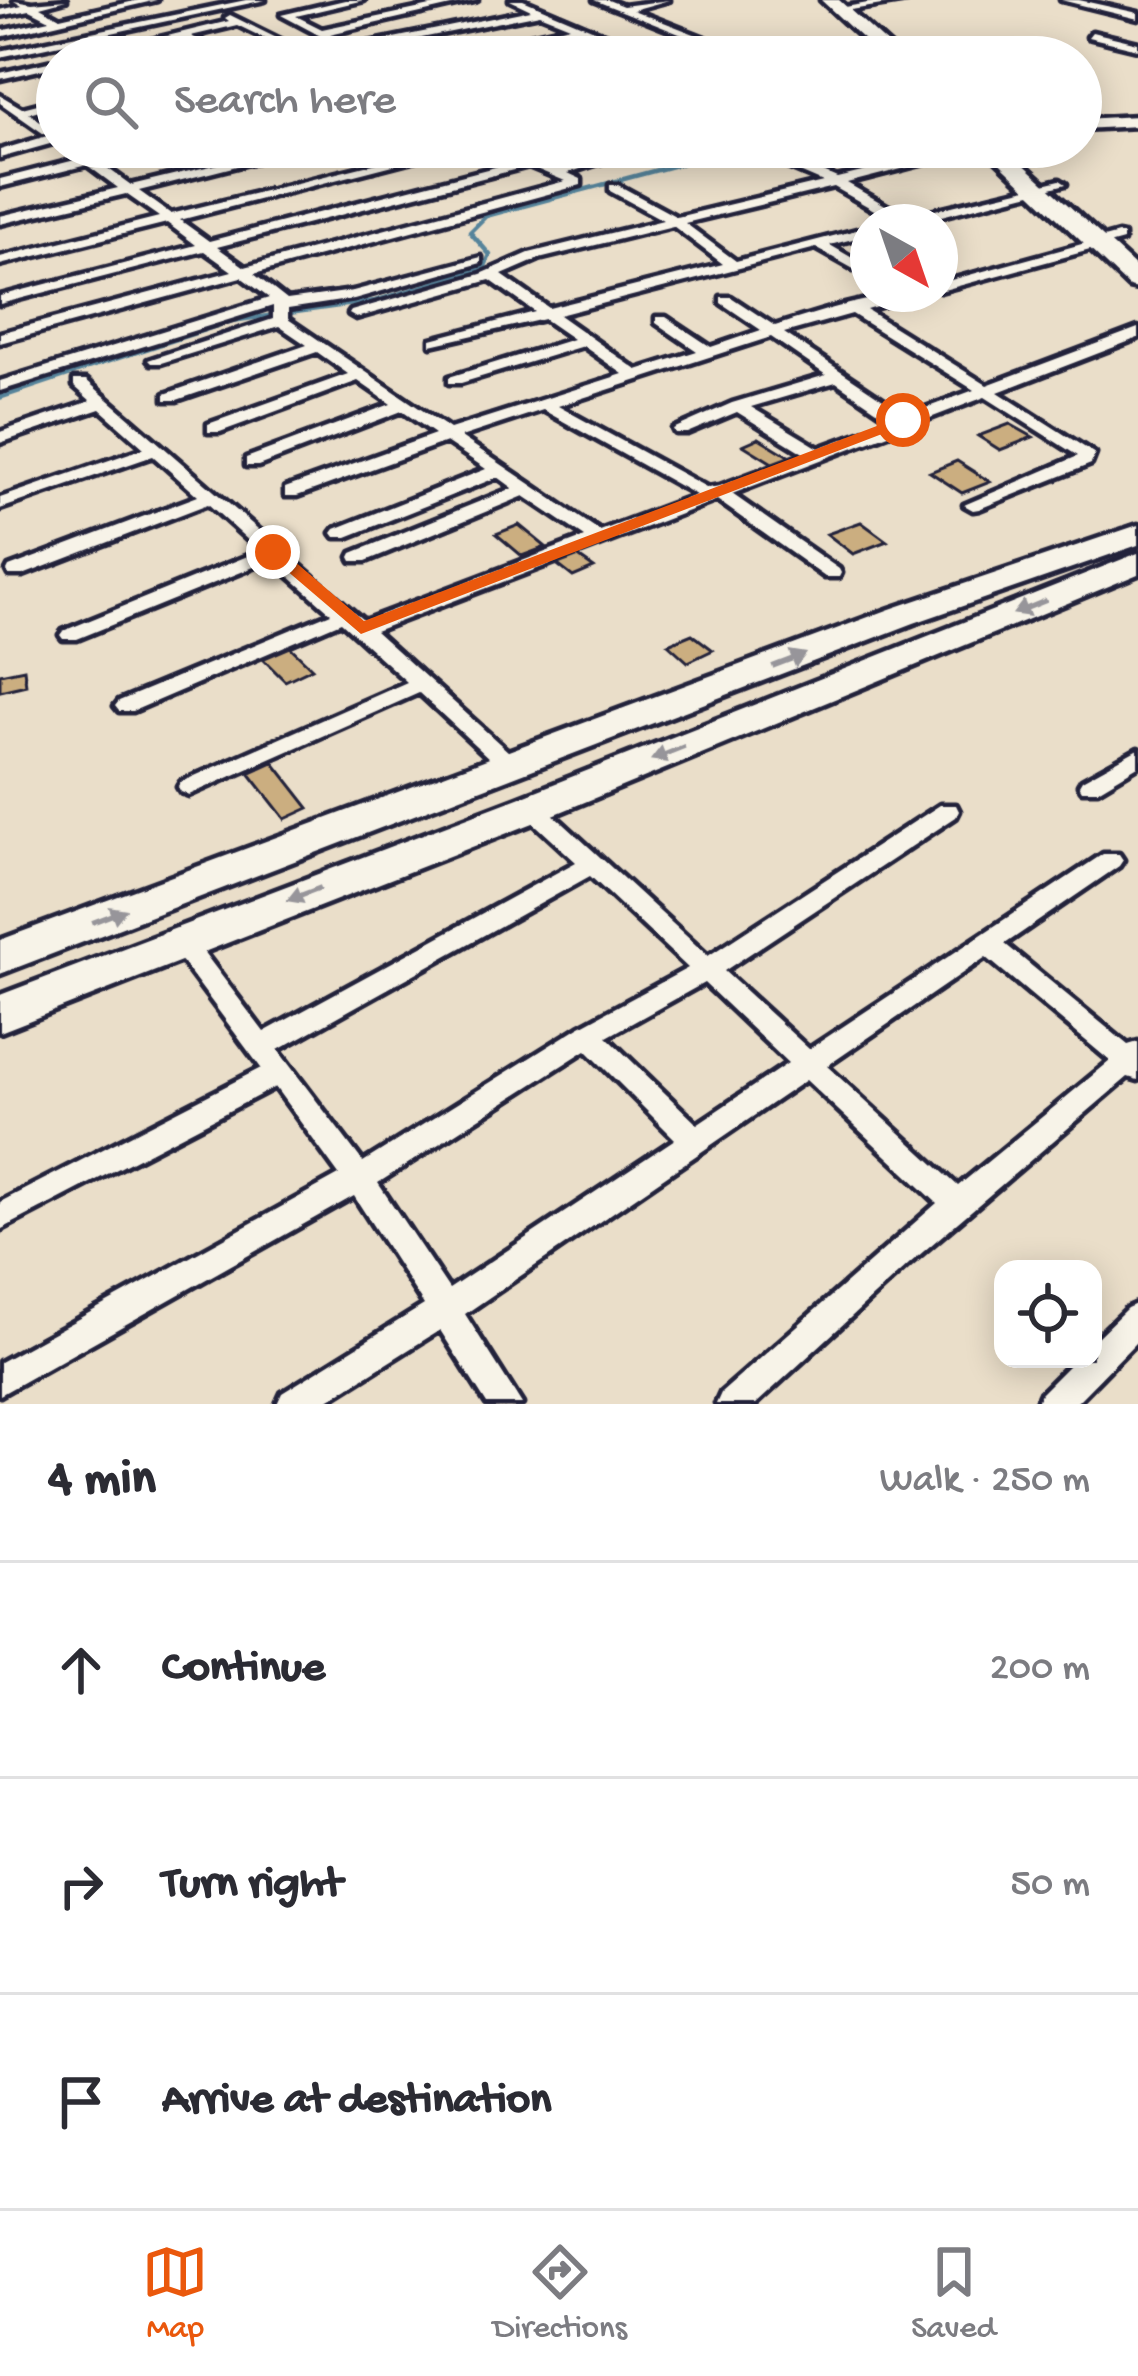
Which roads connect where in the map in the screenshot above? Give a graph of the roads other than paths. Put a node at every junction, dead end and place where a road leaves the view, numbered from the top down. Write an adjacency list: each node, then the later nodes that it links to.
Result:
1 (19, 0): 15 (street)
2 (62, 0): 15 (street)
3 (152, 0): 24 (street)
4 (191, 0): 16 (street)
5 (260, 0): 16 (street)
6 (359, 0): 27 (street)
7 (472, 0): 23 (street)
8 (515, 0): 18 (street)
9 (599, 0): 17 (street)
10 (664, 0): 17 (street)
11 (907, 0): 13 (street)
12 (1066, 0): 19 (street)
13 (847, 4): 41 (main road)
14 (1138, 5): 19 (street)
15 (32, 7): 20 (street); 24 (street)
16 (212, 9): 25 (street); 29 (street)
17 (623, 9): 21 (street); 40 (street)
18 (542, 11): 26 (street); 31 (street)
19 (1119, 12): 22 (street)
20 (0, 13)
21 (605, 14)
22 (1138, 16)
23 (386, 19): 27 (street); 31 (street)
24 (59, 21): 28 (street); 29 (street)
25 (239, 22): 30 (street); 35 (street)
26 (579, 22): 38 (street); 39 (street)
27 (319, 33): 36 (street)
28 (0, 34)
29 (87, 35): 33 (street)
30 (181, 35): 34 (street)
31 (420, 35): 37 (street)
32 (1092, 35): 42 (street)
33 (82, 36)
34 (178, 36)
35 (267, 36)
36 (325, 36)
37 (415, 36)
38 (530, 36)
39 (607, 36)
40 (695, 36)
41 (880, 36)
42 (1096, 36)
43 (1102, 37): 45 (street)
44 (36, 46): 46 (street)
45 (1138, 46)
46 (0, 54)
47 (36, 69): 48 (street)
48 (0, 76)
49 (0, 98): 51 (street)
50 (36, 108): 51 (street)
51 (19, 112): 54 (street)
52 (1138, 122): 53 (street)
53 (1102, 123)
54 (36, 124)
55 (36, 144): 56 (street)
56 (0, 154)
57 (62, 168): 71 (street)
58 (101, 168): 75 (street)
59 (220, 168): 69 (street)
60 (373, 168): 77 (street)
61 (506, 168): 85 (street)
62 (550, 168): 68 (street)
63 (572, 168): 68 (street)
64 (802, 168): 70 (street)
65 (892, 168): 70 (street)
66 (1023, 168): 73 (main road)
67 (1035, 168): 73 (main road)
68 (559, 172): 92 (street)
69 (192, 175): 72 (street); 75 (street)
70 (835, 182): 78 (street); 82 (street)
71 (0, 183)
72 (205, 184)
73 (1048, 186): 79 (street); 84 (main road)
74 (614, 188): 82 (street)
75 (131, 189): 80 (street); 81 (street)
76 (218, 194): 77 (street)
77 (232, 203): 80 (street)
78 (872, 204)
79 (958, 208)
80 (171, 218): 85 (street); 89 (street)
81 (0, 220)
82 (674, 221): 91 (street); 93 (street)
83 (850, 236): 86 (street)
84 (1107, 240): 87 (main road); 94 (street); 95 (main road)
85 (207, 244): 92 (street); 96 (street)
86 (818, 244): 90 (street); 91 (street)
87 (1138, 256)
88 (476, 260): 99 (street)
89 (0, 261)
90 (850, 262)
91 (733, 265): 100 (street)
92 (243, 272): 99 (street); 106 (street)
93 (492, 274): 100 (street); 102 (street)
94 (958, 282)
95 (1138, 282)
96 (0, 300)
97 (726, 300): 104 (street)
98 (850, 309): 104 (street)
99 (282, 310): 109 (street); 111 (street); 117 (street)
100 (546, 312): 107 (street); 108 (street)
101 (860, 312): 118 (street)
102 (356, 314)
103 (661, 320): 110 (street)
104 (774, 333): 110 (street); 114 (street)
105 (1138, 333): 118 (street)
106 (0, 338)
107 (586, 340): 113 (street); 115 (street)
108 (436, 342)
109 (316, 347): 112 (street); 119 (street)
110 (710, 353): 113 (street)
111 (156, 360)
112 (356, 376): 122 (street); 125 (street)
113 (636, 376): 121 (street)
114 (838, 376): 123 (street); 124 (street)
115 (455, 380)
116 (80, 383): 120 (street)
117 (0, 386)
118 (986, 389): 124 (street); 138 (street)
119 (171, 397)
120 (102, 403): 128 (street); 129 (street)
121 (545, 405): 127 (street); 135 (street)
122 (401, 406): 127 (street); 131 (street)
123 (738, 406): 126 (street); 130 (street)
124 (903, 420): 130 (street)
125 (214, 428)
126 (681, 429)
127 (446, 436): 132 (street); 134 (street)
128 (0, 438)
129 (156, 449): 136 (street); 137 (street)
130 (815, 453): 135 (street)
131 (251, 462)
132 (498, 471): 133 (street); 139 (street)
133 (525, 489): 141 (street); 143 (street)
134 (291, 492)
135 (711, 492): 141 (street); 146 (street)
136 (211, 497): 142 (street); 145 (street)
137 (0, 504)
138 (973, 505)
139 (341, 533)
140 (1138, 534): 153 (main road, one-way to 140)
141 (595, 536): 148 (street)
142 (273, 552): 147 (street); 149 (street)
143 (359, 557)
144 (1138, 563): 156 (main road, one-way to 156)
145 (16, 571)
146 (832, 573)
147 (344, 614): 148 (street); 151 (street)
148 (361, 629): 150 (street)
149 (70, 635)
150 (421, 684): 153 (street); 155 (street)
151 (126, 706)
152 (1138, 756): 154 (street)
153 (512, 767): 162 (main road, one-way to 153)
154 (1090, 785)
155 (189, 787)
156 (532, 808): 159 (street); 160 (main road, one-way to 160)
157 (947, 811): 163 (street)
158 (1111, 860): 161 (street)
159 (592, 864): 163 (street); 166 (street)
160 (181, 941): 164 (main road); 166 (street)
161 (985, 942): 167 (street); 168 (street)
162 (0, 957)
163 (706, 970): 165 (street); 168 (street)
164 (0, 1014)
165 (588, 1035): 170 (street); 171 (street)
166 (260, 1047): 169 (street)
167 (1134, 1061): 172 (street)
168 (806, 1063): 170 (street); 172 (street)
169 (279, 1072): 171 (street); 173 (street)
170 (694, 1140): 174 (street)
171 (359, 1179): 174 (street); 176 (street)
172 (958, 1204): 179 (street)
173 (0, 1217)
174 (444, 1310): 177 (street); 178 (street)
175 (1138, 1318): 180 (street)
176 (0, 1379)
177 (293, 1404)
178 (506, 1404)
179 (732, 1404)
180 (1052, 1404)

